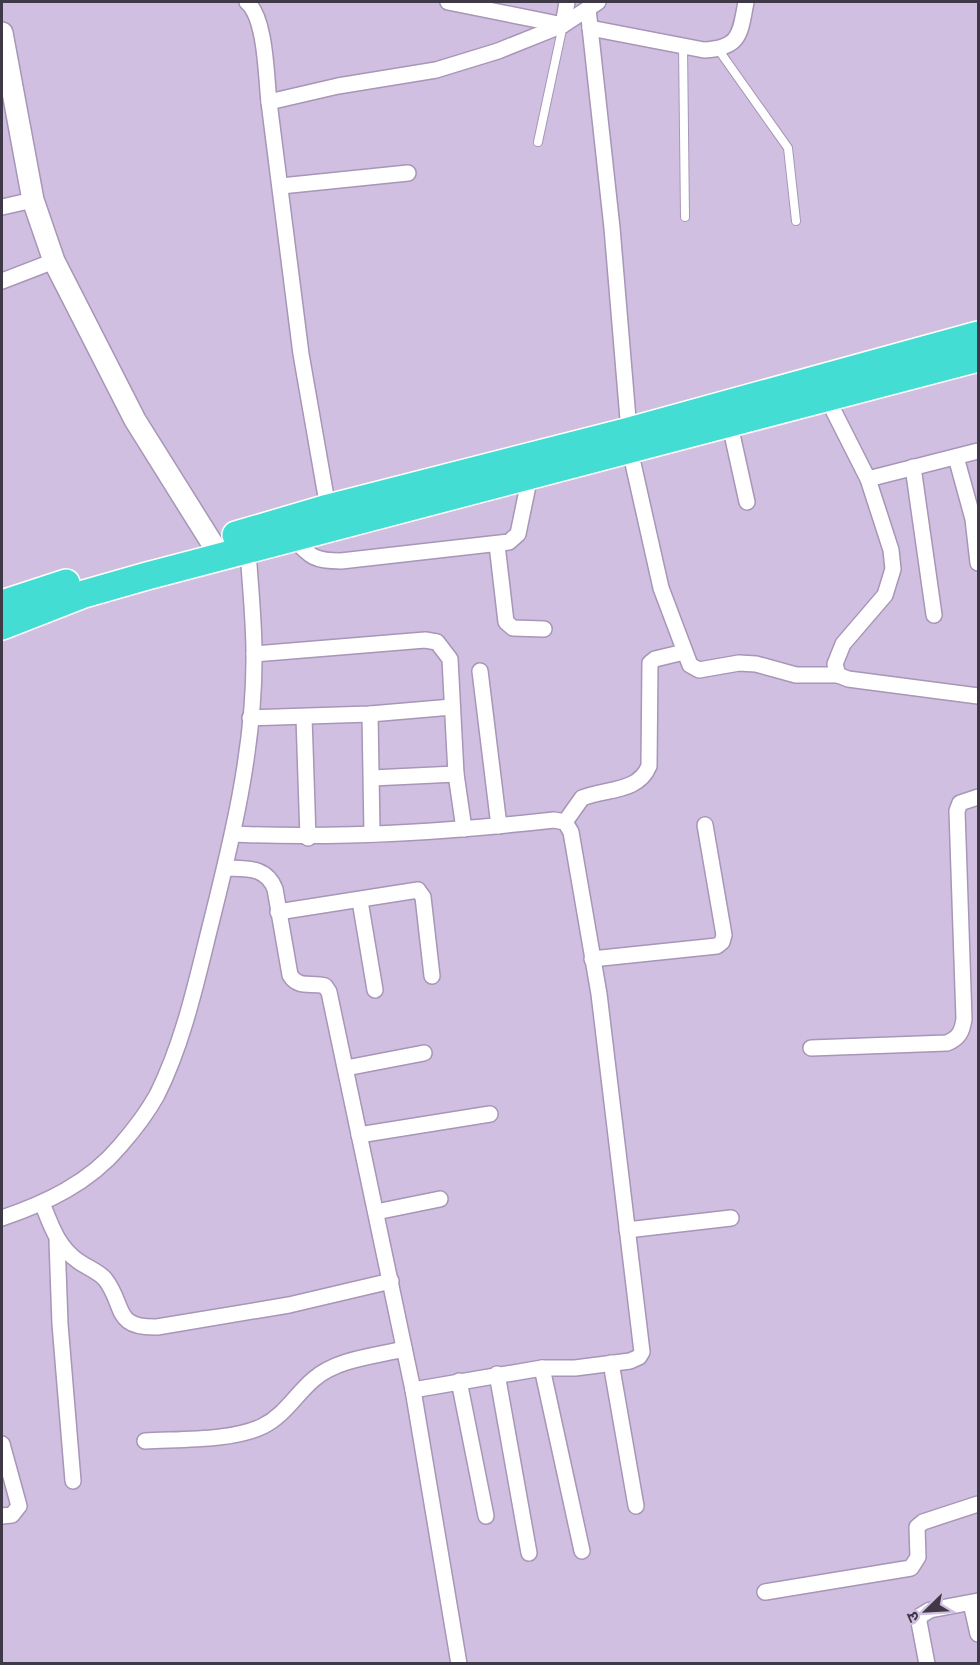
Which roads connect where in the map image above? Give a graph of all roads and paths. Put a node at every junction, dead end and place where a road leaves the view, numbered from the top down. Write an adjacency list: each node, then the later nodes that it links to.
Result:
1 (448, 2): 6 (street)
2 (567, 2): 6 (street)
3 (746, 2): 10 (street)
4 (256, 4): 11 (street)
5 (593, 5): 6 (street); 7 (street)
6 (563, 25): 11 (street); 12 (lane)
7 (590, 28): 9 (street); 25 (street)
8 (2, 33): 15 (street)
9 (683, 46): 10 (street); 17 (lane)
10 (718, 50): 18 (lane)
11 (269, 102): 14 (street)
12 (538, 142)
13 (408, 173): 14 (street)
14 (281, 186): 32 (street)
15 (33, 200): 16 (street); 19 (street)
16 (2, 207)
17 (685, 217)
18 (796, 221)
19 (54, 261): 20 (street); 35 (street)
20 (2, 281)
21 (978, 335): 25 (highway)
22 (978, 358): 23 (highway)
23 (827, 398): 24 (highway); 30 (street)
24 (729, 425): 25 (highway); 31 (street)
25 (629, 441): 29 (highway); 32 (highway); 42 (street)
26 (978, 451): 27 (street)
27 (956, 457): 28 (street); 37 (street)
28 (913, 467): 30 (street); 39 (street)
29 (530, 477): 33 (highway); 34 (street)
30 (868, 479): 45 (street)
31 (747, 502)
32 (328, 508): 35 (highway)
33 (292, 538): 34 (street); 36 (highway)
34 (496, 545): 41 (street)
35 (215, 549): 36 (highway); 38 (highway); 40 (highway)
36 (248, 550): 43 (street)
37 (978, 563)
38 (2, 604)
39 (934, 615)
40 (2, 626)
41 (544, 629)
42 (684, 652): 45 (street); 54 (street)
43 (254, 654): 47 (street); 50 (street)
44 (480, 671): 56 (street)
45 (839, 675): 46 (street)
46 (978, 696)
47 (452, 707): 48 (street); 51 (street)
48 (370, 714): 49 (street); 52 (street)
49 (304, 717): 50 (street); 60 (street)
50 (250, 718): 59 (street)
51 (456, 774): 52 (street); 57 (street)
52 (372, 778): 58 (street)
53 (978, 797): 67 (street)
54 (565, 822): 56 (street); 64 (street)
55 (705, 825): 64 (street)
56 (499, 826): 57 (street)
57 (464, 829): 58 (street)
58 (372, 833): 60 (street)
59 (233, 834): 60 (street); 61 (street)
60 (308, 838)
61 (225, 868): 63 (street); 73 (street)
62 (360, 901): 63 (street); 65 (street); 66 (street)
63 (278, 912): 69 (street)
64 (592, 959): 77 (street)
65 (432, 976)
66 (375, 990)
67 (811, 1048)
68 (424, 1053): 69 (street)
69 (346, 1068): 71 (street)
70 (490, 1113): 71 (street)
71 (359, 1135): 74 (street)
72 (440, 1199): 74 (street)
73 (42, 1203): 75 (street); 78 (street)
74 (376, 1212): 79 (street)
75 (2, 1218)
76 (731, 1218): 77 (street)
77 (627, 1230): 81 (street)
78 (57, 1241): 79 (street); 88 (street)
79 (391, 1281): 80 (street)
80 (405, 1349): 85 (street); 86 (street)
81 (611, 1363): 82 (street); 90 (street)
82 (542, 1368): 83 (street); 93 (street)
83 (496, 1374): 84 (street); 94 (street)
84 (459, 1381): 85 (street); 92 (street)
85 (413, 1390): 98 (street)
86 (146, 1441)
87 (2, 1444): 91 (street)
88 (73, 1481)
89 (978, 1504): 95 (street)
90 (636, 1506)
91 (2, 1516)
92 (486, 1516)
93 (582, 1551)
94 (529, 1553)
95 (765, 1593)
96 (975, 1602): 97 (street); 99 (street)
97 (978, 1634)
98 (459, 1664)
99 (927, 1664)

